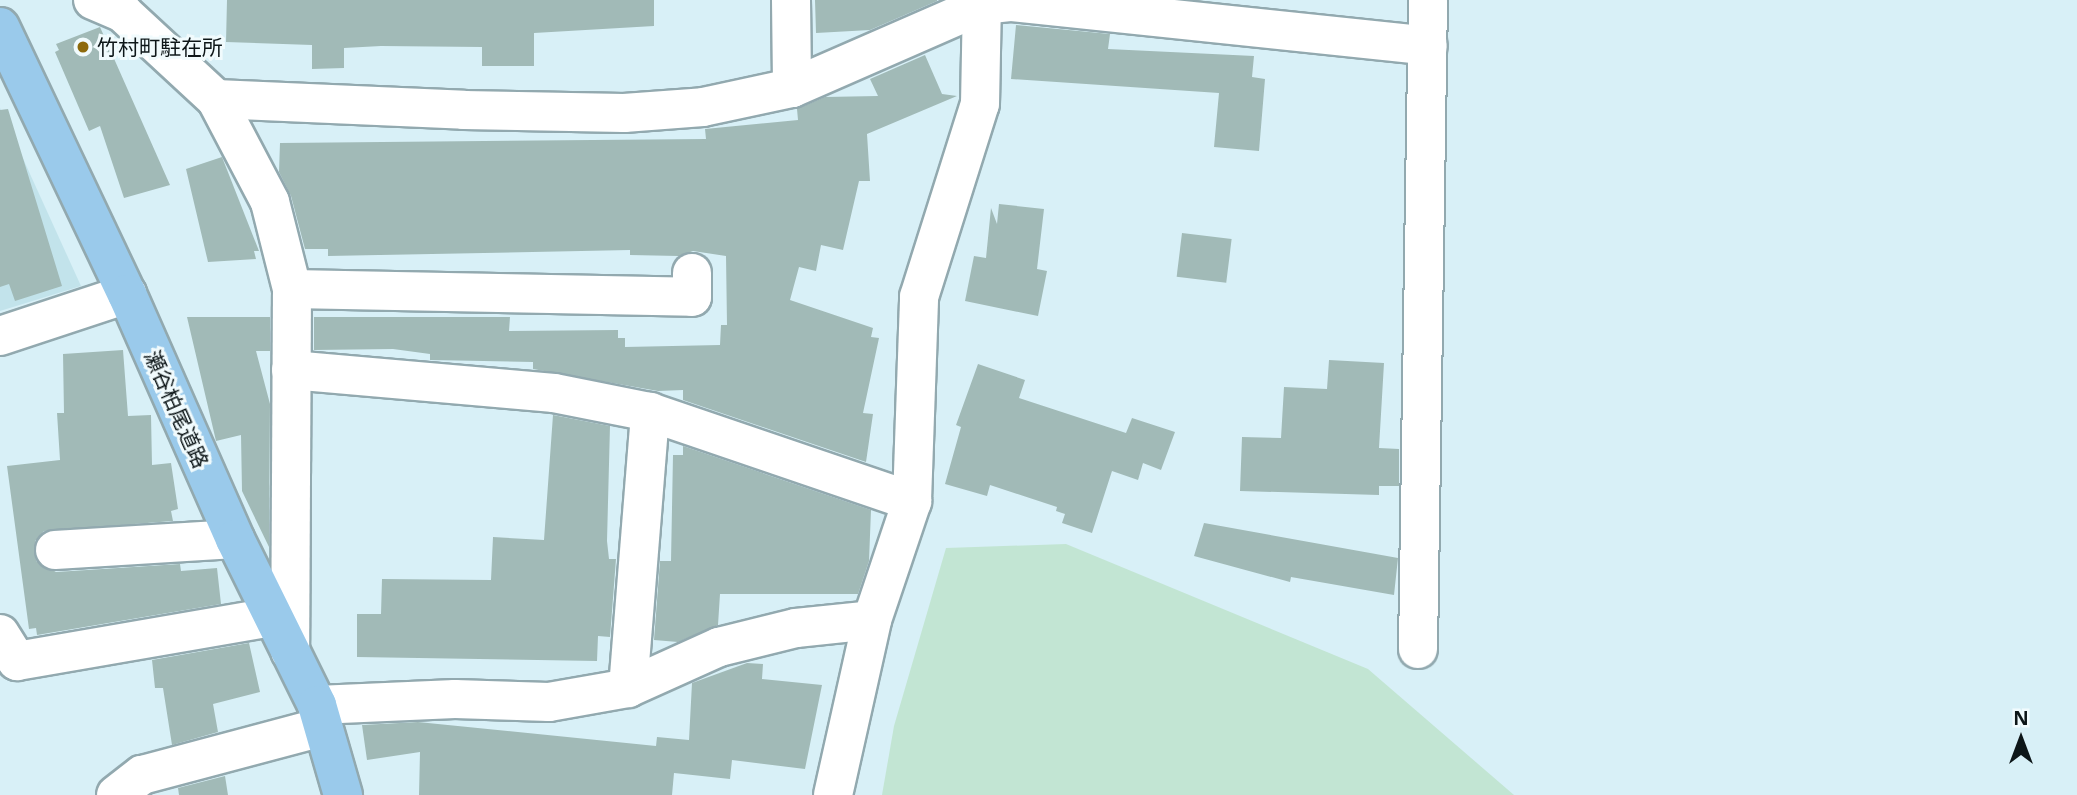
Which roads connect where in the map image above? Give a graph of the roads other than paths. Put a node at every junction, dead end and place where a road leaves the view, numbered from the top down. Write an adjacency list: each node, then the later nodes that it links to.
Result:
1 (791, 0): 7 (street)
2 (1428, 0): 6 (street)
3 (985, 2): 6 (street); 7 (street); 15 (street)
4 (113, 4): 8 (street)
5 (0, 27): 10 (main road, 瀬谷柏尾道路)
6 (1428, 46): 21 (street)
7 (792, 88): 8 (street)
8 (216, 99): 9 (street)
9 (292, 289): 11 (street); 13 (street)
10 (127, 294): 12 (street); 16 (main road, 瀬谷柏尾道路)
11 (692, 298)
12 (0, 336)
13 (291, 370): 14 (street); 22 (street)
14 (650, 412): 15 (street); 23 (street)
15 (912, 501): 19 (street)
16 (235, 539): 17 (street); 18 (main road, 瀬谷柏尾道路)
17 (55, 550)
18 (273, 617): 20 (street); 22 (main road, 瀬谷柏尾道路)
19 (872, 620): 23 (street); 27 (street)
20 (0, 634)
21 (1418, 649)
22 (290, 651): 24 (main road, 瀬谷柏尾道路)
23 (628, 688): 24 (street)
24 (320, 716): 25 (street); 26 (main road, 瀬谷柏尾道路)
25 (116, 795)
26 (344, 795)
27 (833, 795)

